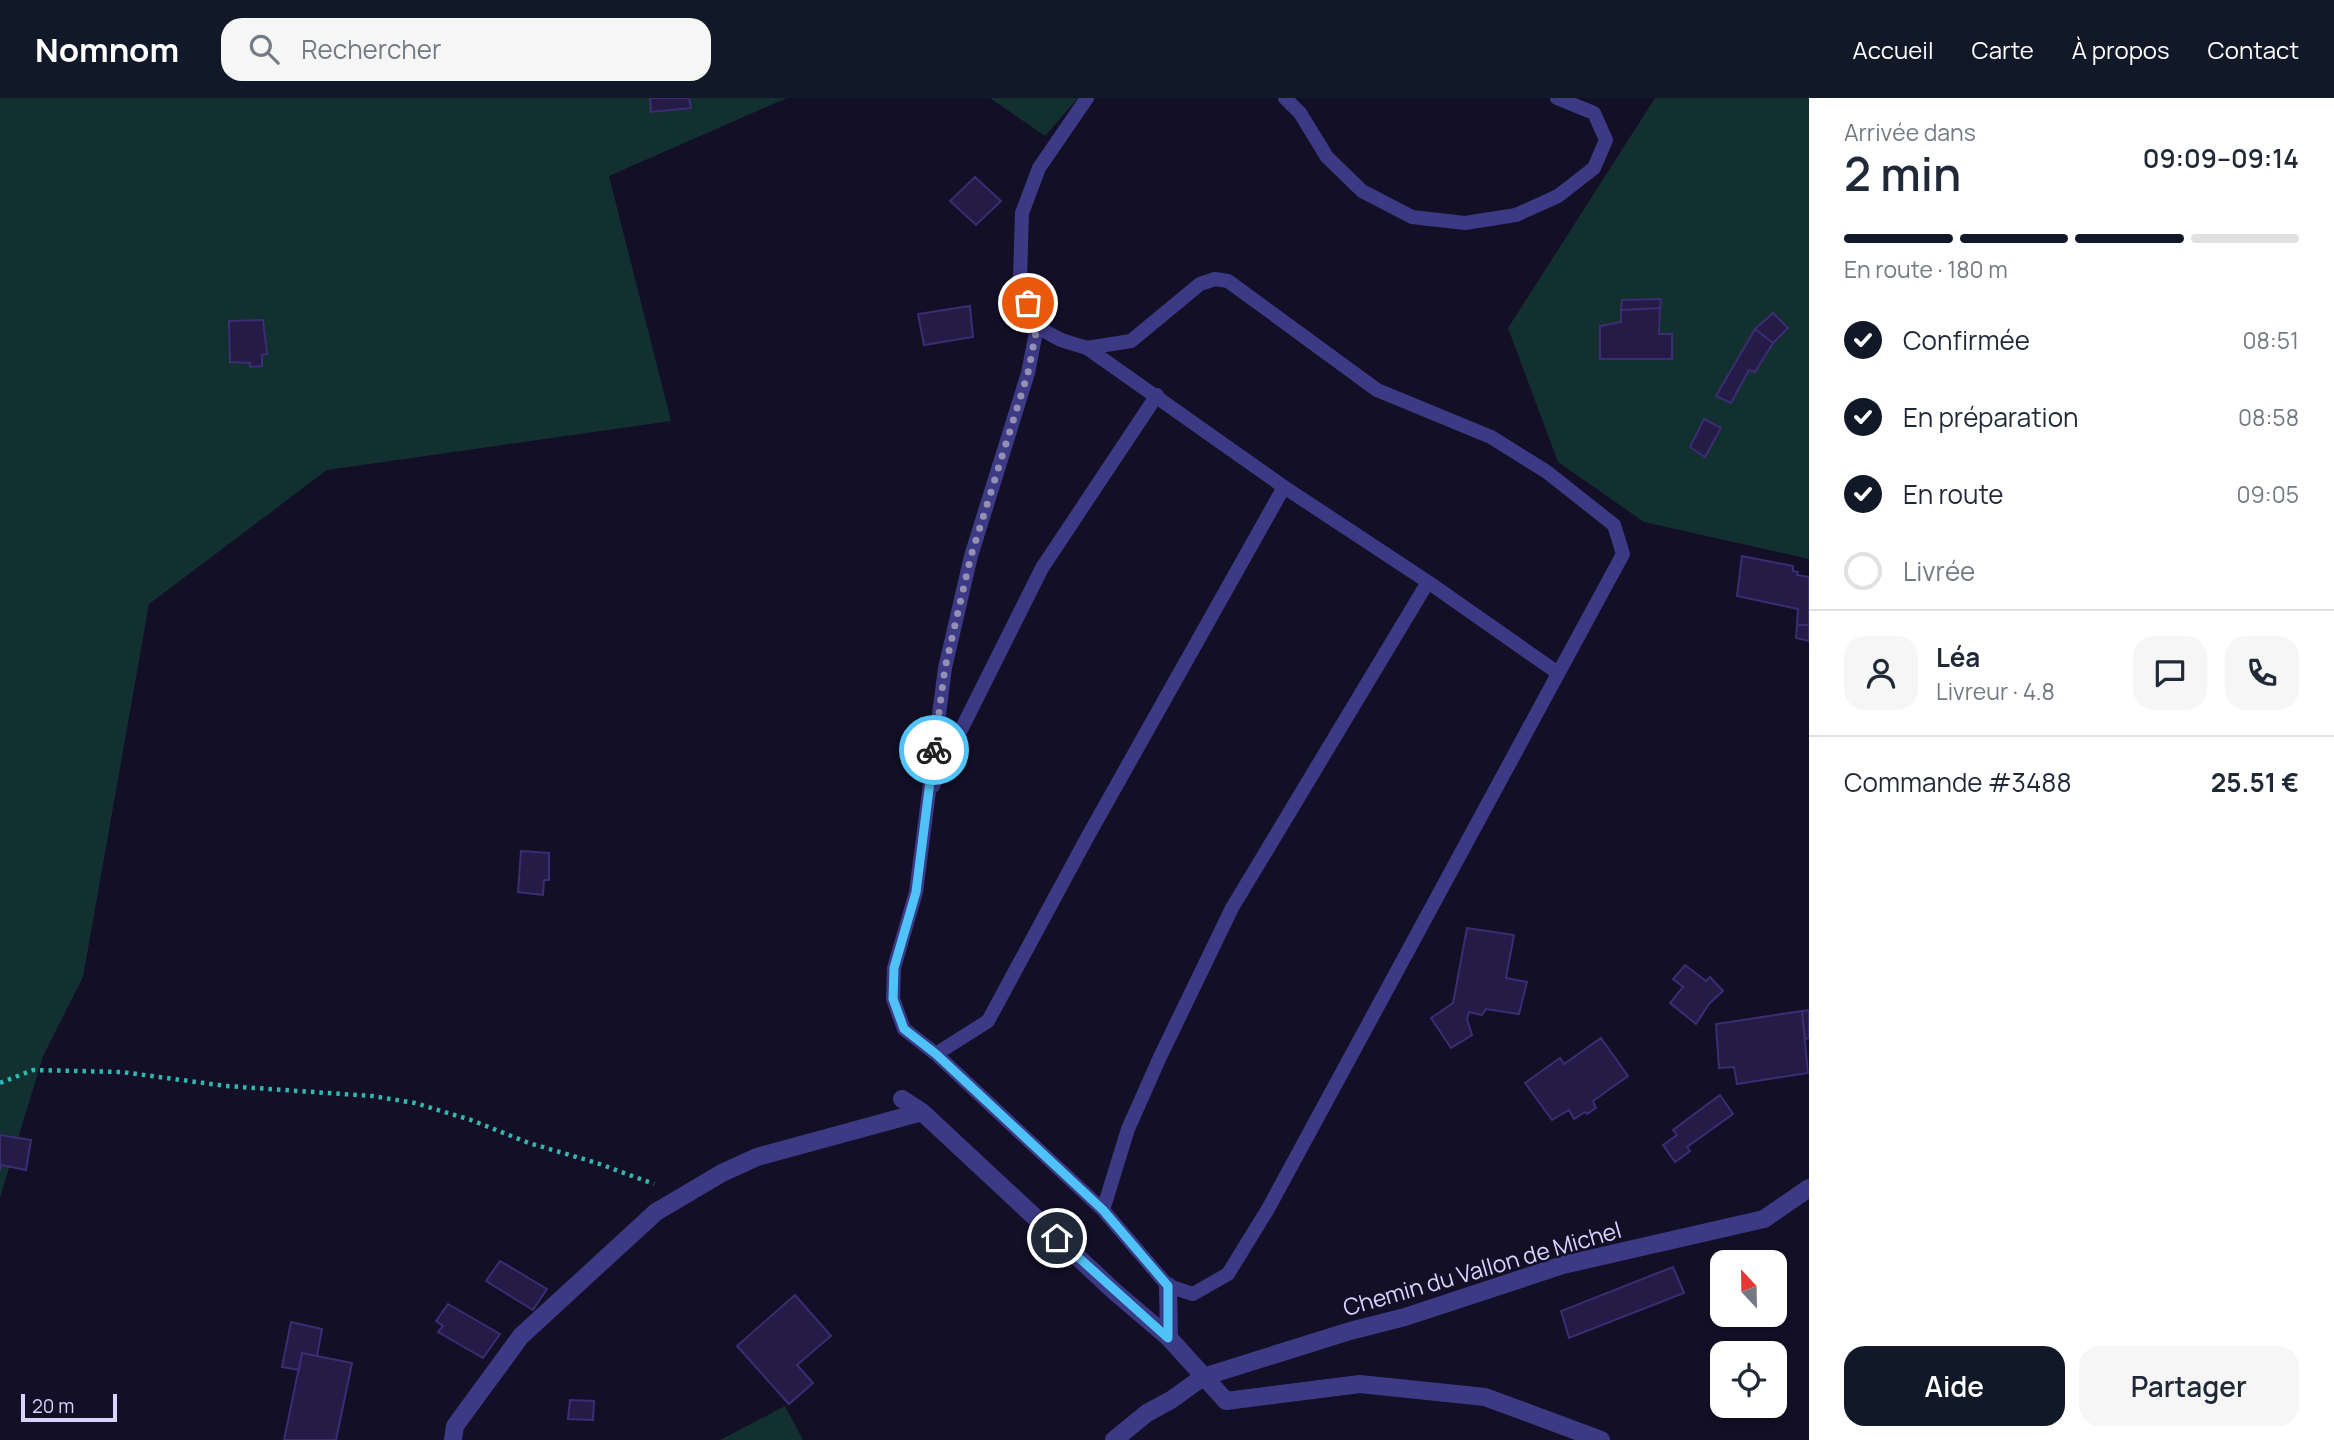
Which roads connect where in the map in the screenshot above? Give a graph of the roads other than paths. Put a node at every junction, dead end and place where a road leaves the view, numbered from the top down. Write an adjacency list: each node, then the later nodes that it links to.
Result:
1 (1087, 98): 4 (lane)
2 (1285, 98): 3 (lane)
3 (1557, 98)
4 (1037, 327): 5 (lane); 10 (lane)
5 (1087, 348): 6 (lane); 9 (lane)
6 (1157, 396): 7 (lane); 10 (lane)
7 (1284, 486): 8 (lane); 11 (lane)
8 (1428, 582): 9 (lane); 15 (lane)
9 (1558, 673): 16 (lane)
10 (928, 797): 11 (lane)
11 (936, 1054): 15 (lane)
12 (902, 1099): 13 (street)
13 (922, 1112): 17 (street); 20 (street)
14 (1809, 1188): 18 (street, Chemin du Vallon de Michel)
15 (1103, 1210): 16 (lane)
16 (1168, 1286): 17 (street)
17 (1168, 1338): 18 (street)
18 (1203, 1377): 19 (street); 21 (street, Chemin du Vallon de Michel)
19 (1592, 1438)
20 (453, 1440)
21 (1114, 1440)

